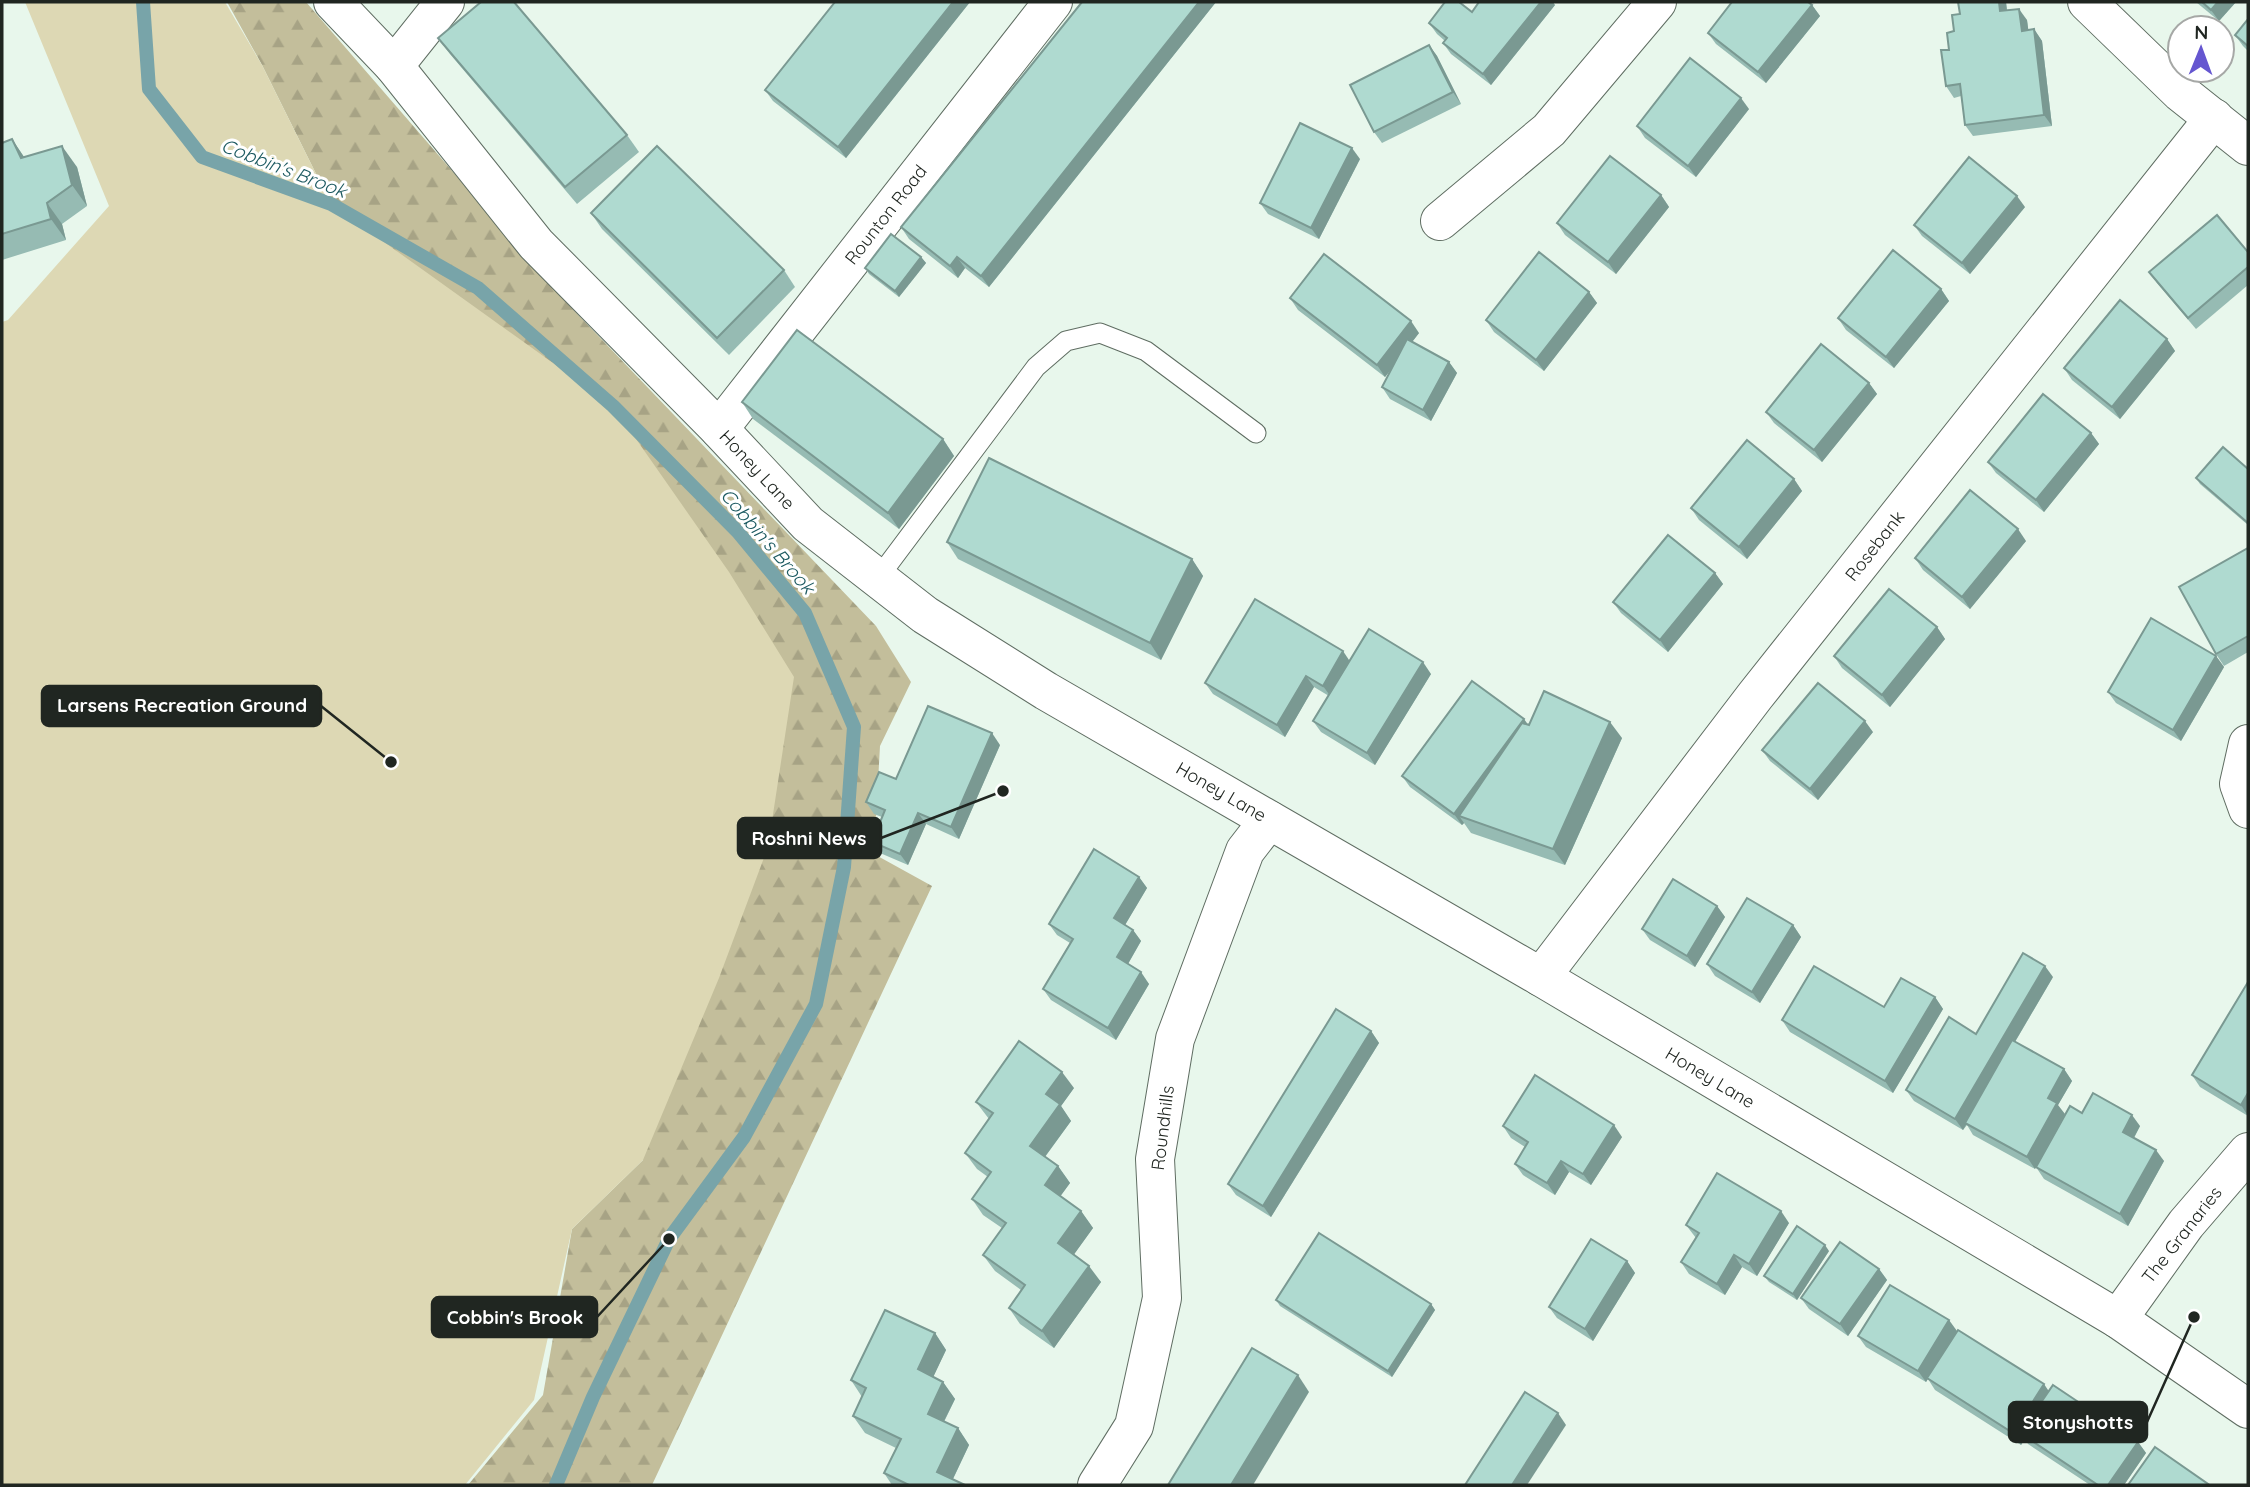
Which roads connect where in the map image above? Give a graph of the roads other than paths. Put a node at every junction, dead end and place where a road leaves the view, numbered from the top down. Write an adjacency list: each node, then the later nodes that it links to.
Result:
1 (333, 2): 6 (street, Honey Lane)
2 (445, 2): 6 (street)
3 (1053, 2): 10 (street, Rounton Road)
4 (1657, 2): 9 (street)
5 (2087, 2): 7 (street)
6 (394, 66): 10 (street, Honey Lane)
7 (2214, 118): 8 (street); 16 (street, Rosebank)
8 (2248, 146)
9 (1440, 221)
10 (719, 429): 12 (street, Honey Lane)
11 (1256, 433): 12 (lane)
12 (878, 578): 15 (street, Honey Lane)
13 (2248, 744): 14 (street)
14 (2248, 809)
15 (1269, 820): 16 (street, Honey Lane); 20 (street, Roundhills)
16 (1541, 977): 18 (street, Honey Lane)
17 (2248, 1152): 18 (street, The Granaries)
18 (2118, 1319): 19 (street, Honey Lane)
19 (2248, 1409)
20 (1097, 1485)

